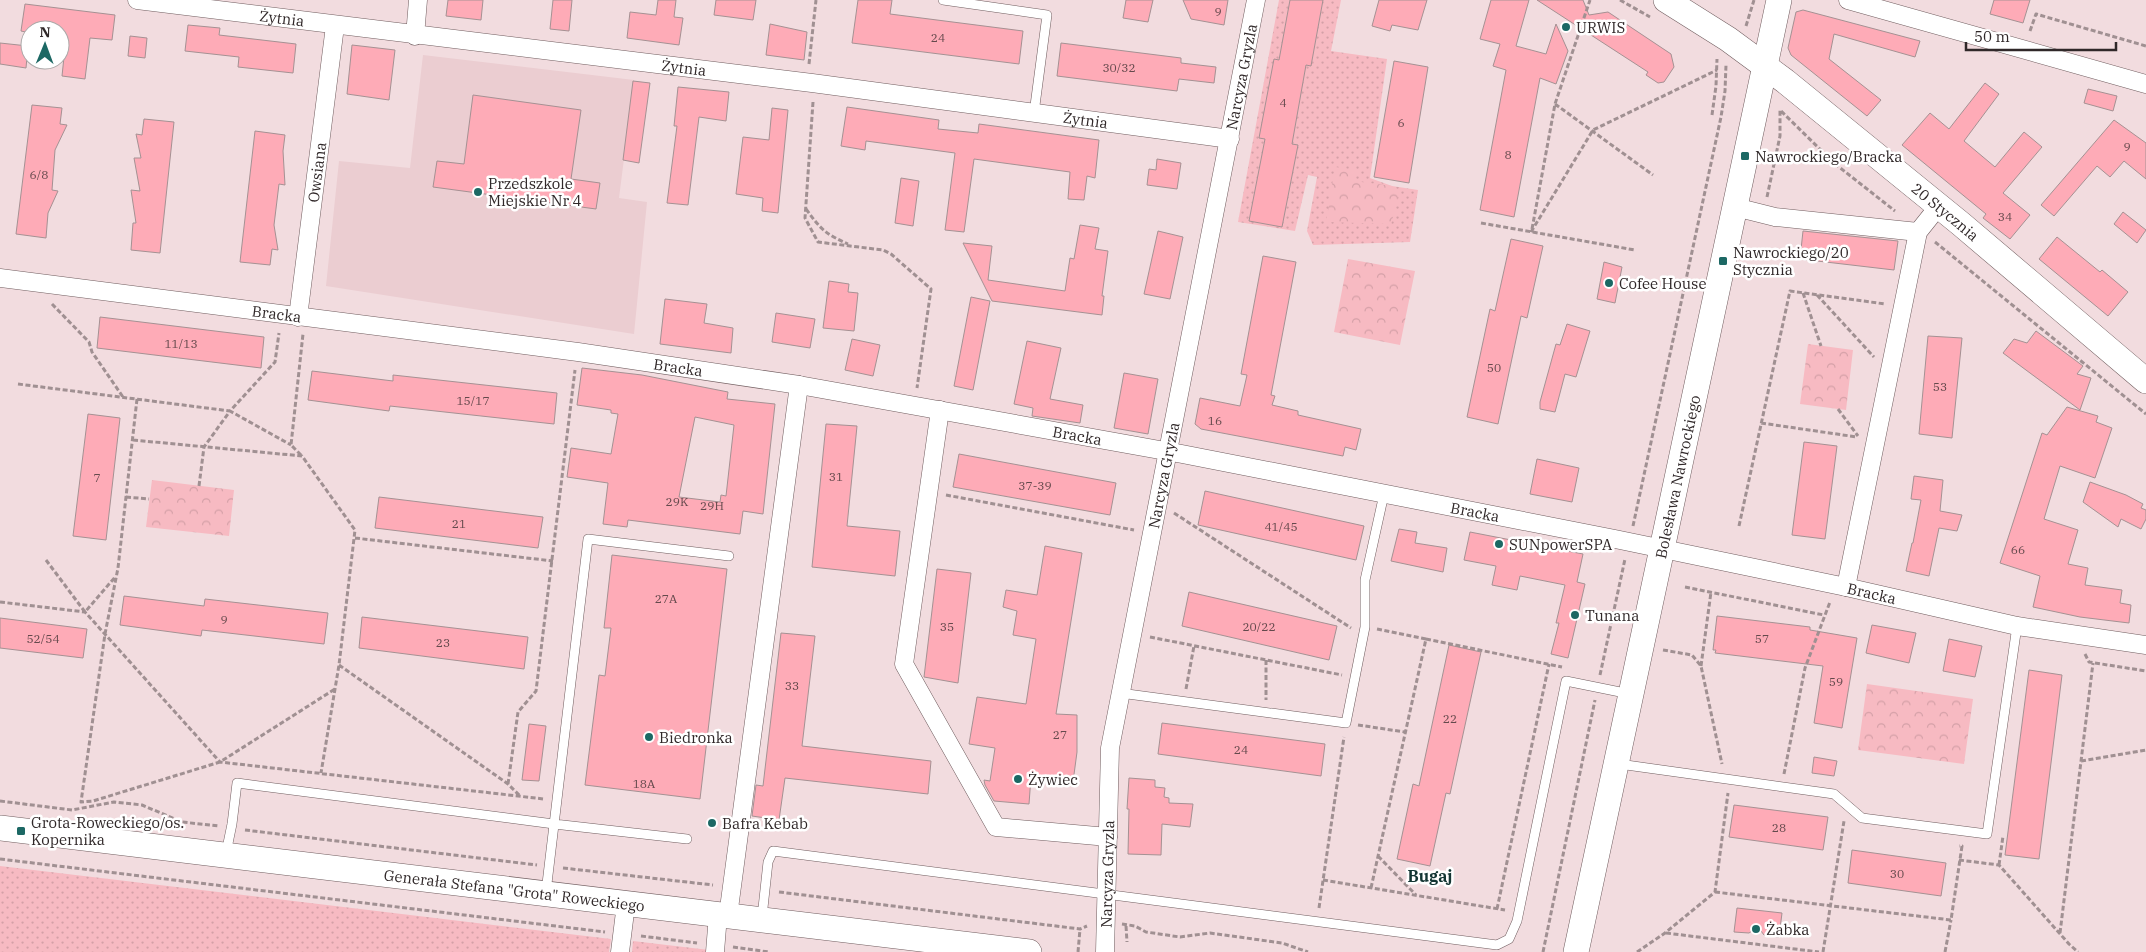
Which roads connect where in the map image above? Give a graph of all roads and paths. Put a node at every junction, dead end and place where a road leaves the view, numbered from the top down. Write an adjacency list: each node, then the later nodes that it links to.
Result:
1 (137, 0): 10 (street, Żytnia)
2 (418, 0): 12 (street)
3 (816, 0): 17 (path)
4 (943, 0): 21 (lane)
5 (1256, 0): 24 (street, Narcyza Gryzla)
6 (1590, 0): 20 (path)
7 (1666, 0): 15 (street, 20 Stycznia)
8 (1779, 0): 15 (street, Bolesława Nawrockiego)
9 (1848, 0): 18 (street)
10 (335, 26): 12 (street, Żytnia); 40 (street, Owsiana)
11 (2021, 29): 13 (path)
12 (415, 36): 17 (street, Żytnia)
13 (2146, 46)
14 (1728, 57): 70 (path)
15 (1764, 64): 26 (street, Bolesława Nawrockiego); 27 (street, 20 Stycznia)
16 (1717, 70): 23 (path)
17 (812, 83): 21 (street, Żytnia); 28 (path)
18 (2146, 84)
19 (1716, 86): 22 (path)
20 (1555, 104): 23 (path); 32 (path)
21 (1034, 114): 24 (street, Żytnia)
22 (1712, 114)
23 (1593, 130): 25 (path); 32 (path)
24 (1230, 139): 59 (street, Narcyza Gryzla)
25 (1653, 174)
26 (1735, 207): 29 (street); 71 (street, Bolesława Nawrockiego)
27 (1938, 207): 31 (street); 45 (street, 20 Stycznia)
28 (806, 209): 33 (path); 33 (path)
29 (1764, 213): 31 (street); 31 (path)
30 (1481, 223): 32 (path)
31 (1919, 231): 39 (street); 54 (path)
32 (1531, 232): 34 (path)
33 (851, 246): 50 (path)
34 (1635, 250)
35 (0, 278): 40 (street, Bracka)
36 (1803, 293): 37 (path); 42 (path); 55 (path)
37 (1817, 295): 39 (path); 44 (path)
38 (47, 298): 48 (path)
39 (1903, 306): 44 (street)
40 (300, 324): 43 (street, Bracka); 57 (path)
41 (279, 328): 53 (path)
42 (1821, 346)
43 (578, 352): 47 (street, Bracka); 74 (path)
44 (1890, 373): 77 (street)
45 (2146, 381)
46 (18, 384): 48 (path)
47 (799, 385): 50 (street, Bracka); 136 (street)
48 (123, 397): 49 (path)
49 (137, 399): 53 (path); 56 (path)
50 (914, 406): 52 (street, Bracka)
51 (1838, 409): 55 (path)
52 (940, 410): 59 (street, Bracka); 62 (street)
53 (230, 411): 57 (path); 58 (path)
54 (2146, 414)
55 (1761, 423): 67 (path)
56 (132, 440): 58 (path); 64 (path)
57 (291, 445): 60 (path)
58 (204, 447): 60 (path); 61 (path)
59 (1167, 451): 63 (street, Bracka); 102 (street, Narcyza Gryzla)
60 (302, 456): 69 (path)
61 (200, 486)
62 (928, 492): 68 (path); 121 (street)
63 (1384, 494): 70 (street, Bracka); 84 (lane)
64 (126, 497): 65 (path); 75 (path)
65 (149, 499)
66 (1171, 511): 84 (path)
67 (1739, 526)
68 (1136, 530)
69 (355, 538): 74 (path); 93 (path)
70 (1629, 542): 71 (street, Bracka); 97 (path)
71 (1661, 549): 77 (street, Bracka); 103 (street, Bolesława Nawrockiego)
72 (729, 556): 117 (lane)
73 (46, 560): 81 (path)
74 (553, 561): 113 (path)
75 (117, 576): 81 (path); 85 (path)
76 (1685, 587): 78 (path)
77 (1846, 587): 83 (street, Bracka)
78 (1711, 592): 82 (path); 94 (path)
79 (1830, 601): 82 (path)
80 (0, 602): 81 (path)
81 (85, 612): 85 (path)
82 (1824, 615): 115 (path)
83 (2017, 626): 88 (street, Bracka); 115 (lane)
84 (1364, 631): 87 (path); 99 (lane)
85 (105, 634): 110 (path); 110 (path)
86 (1144, 636): 89 (path)
87 (1426, 639): 92 (path); 107 (path)
88 (2146, 645)
89 (1194, 646): 90 (path); 104 (path)
90 (1266, 660): 99 (path); 105 (path)
91 (2093, 663): 109 (path)
92 (1549, 664): 95 (path); 134 (path)
93 (339, 665): 101 (path); 113 (path)
94 (1701, 666)
95 (1566, 668)
96 (1591, 673): 97 (path)
97 (1600, 675): 98 (path); 100 (path)
98 (1607, 676)
99 (1355, 678): 106 (lane)
100 (1597, 687): 103 (lane); 135 (lane); 152 (path)
101 (335, 688): 110 (path); 112 (path)
102 (1120, 693): 104 (lane); 121 (street, Narcyza Gryzla)
103 (1631, 694): 111 (street, Bolesława Nawrockiego)
104 (1183, 702): 105 (lane)
105 (1266, 712): 106 (lane)
106 (1346, 723): 107 (path); 126 (path)
107 (1405, 732): 124 (path)
108 (2146, 750): 109 (path)
109 (2081, 760): 143 (path)
110 (220, 762): 112 (path)
111 (1616, 764): 115 (lane); 153 (street, Bolesława Nawrockiego)
112 (321, 773): 116 (path)
113 (508, 784): 116 (path)
114 (1729, 785): 128 (path)
115 (1782, 787)
116 (520, 796): 117 (path)
117 (557, 801): 119 (lane)
118 (1845, 817): 133 (path)
119 (554, 824): 122 (lane); 123 (lane); 130 (lane)
120 (0, 828): 123 (street, Generała Stefana "Grota" Roweckiego)
121 (1108, 837): 129 (street, Narcyza Gryzla)
122 (687, 839)
123 (226, 856): 130 (street, Generała Stefana "Grota" Roweckiego)
124 (1378, 856): 127 (path); 131 (path)
125 (0, 859): 142 (path)
126 (1323, 880): 127 (path); 140 (path)
127 (1371, 888): 131 (path)
128 (1715, 892): 133 (path); 141 (path)
129 (1107, 893): 137 (lane); 139 (street, Narcyza Gryzla); 140 (lane)
130 (546, 895): 132 (street, Generała Stefana "Grota" Roweckiego)
131 (1416, 895): 134 (path)
132 (626, 904): 136 (street, Generała Stefana "Grota" Roweckiego); 142 (street)
133 (1831, 906): 138 (path); 156 (path)
134 (1497, 908): 135 (path)
135 (1519, 912): 140 (lane)
136 (723, 916): 137 (street, Generała Stefana "Grota" Roweckiego); 145 (street)
137 (761, 920): 144 (street, Generała Stefana "Grota" Roweckiego)
138 (1952, 920): 143 (path); 157 (path)
139 (1106, 922): 149 (path); 150 (street, Narcyza Gryzla); 151 (path)
140 (1317, 922)
141 (1665, 933): 154 (path); 155 (path)
142 (622, 934): 145 (path); 146 (street)
143 (2060, 934): 158 (path)
144 (938, 946): 148 (street, Generała Stefana "Grota" Roweckiego)
145 (715, 949): 147 (path)
146 (620, 952)
147 (769, 952)
148 (1029, 952)
149 (1078, 952)
150 (1105, 952)
151 (1308, 952)
152 (1543, 952)
153 (1576, 952)
154 (1637, 952)
155 (1819, 952)
156 (1823, 952)
157 (1945, 952)
158 (2078, 952)

